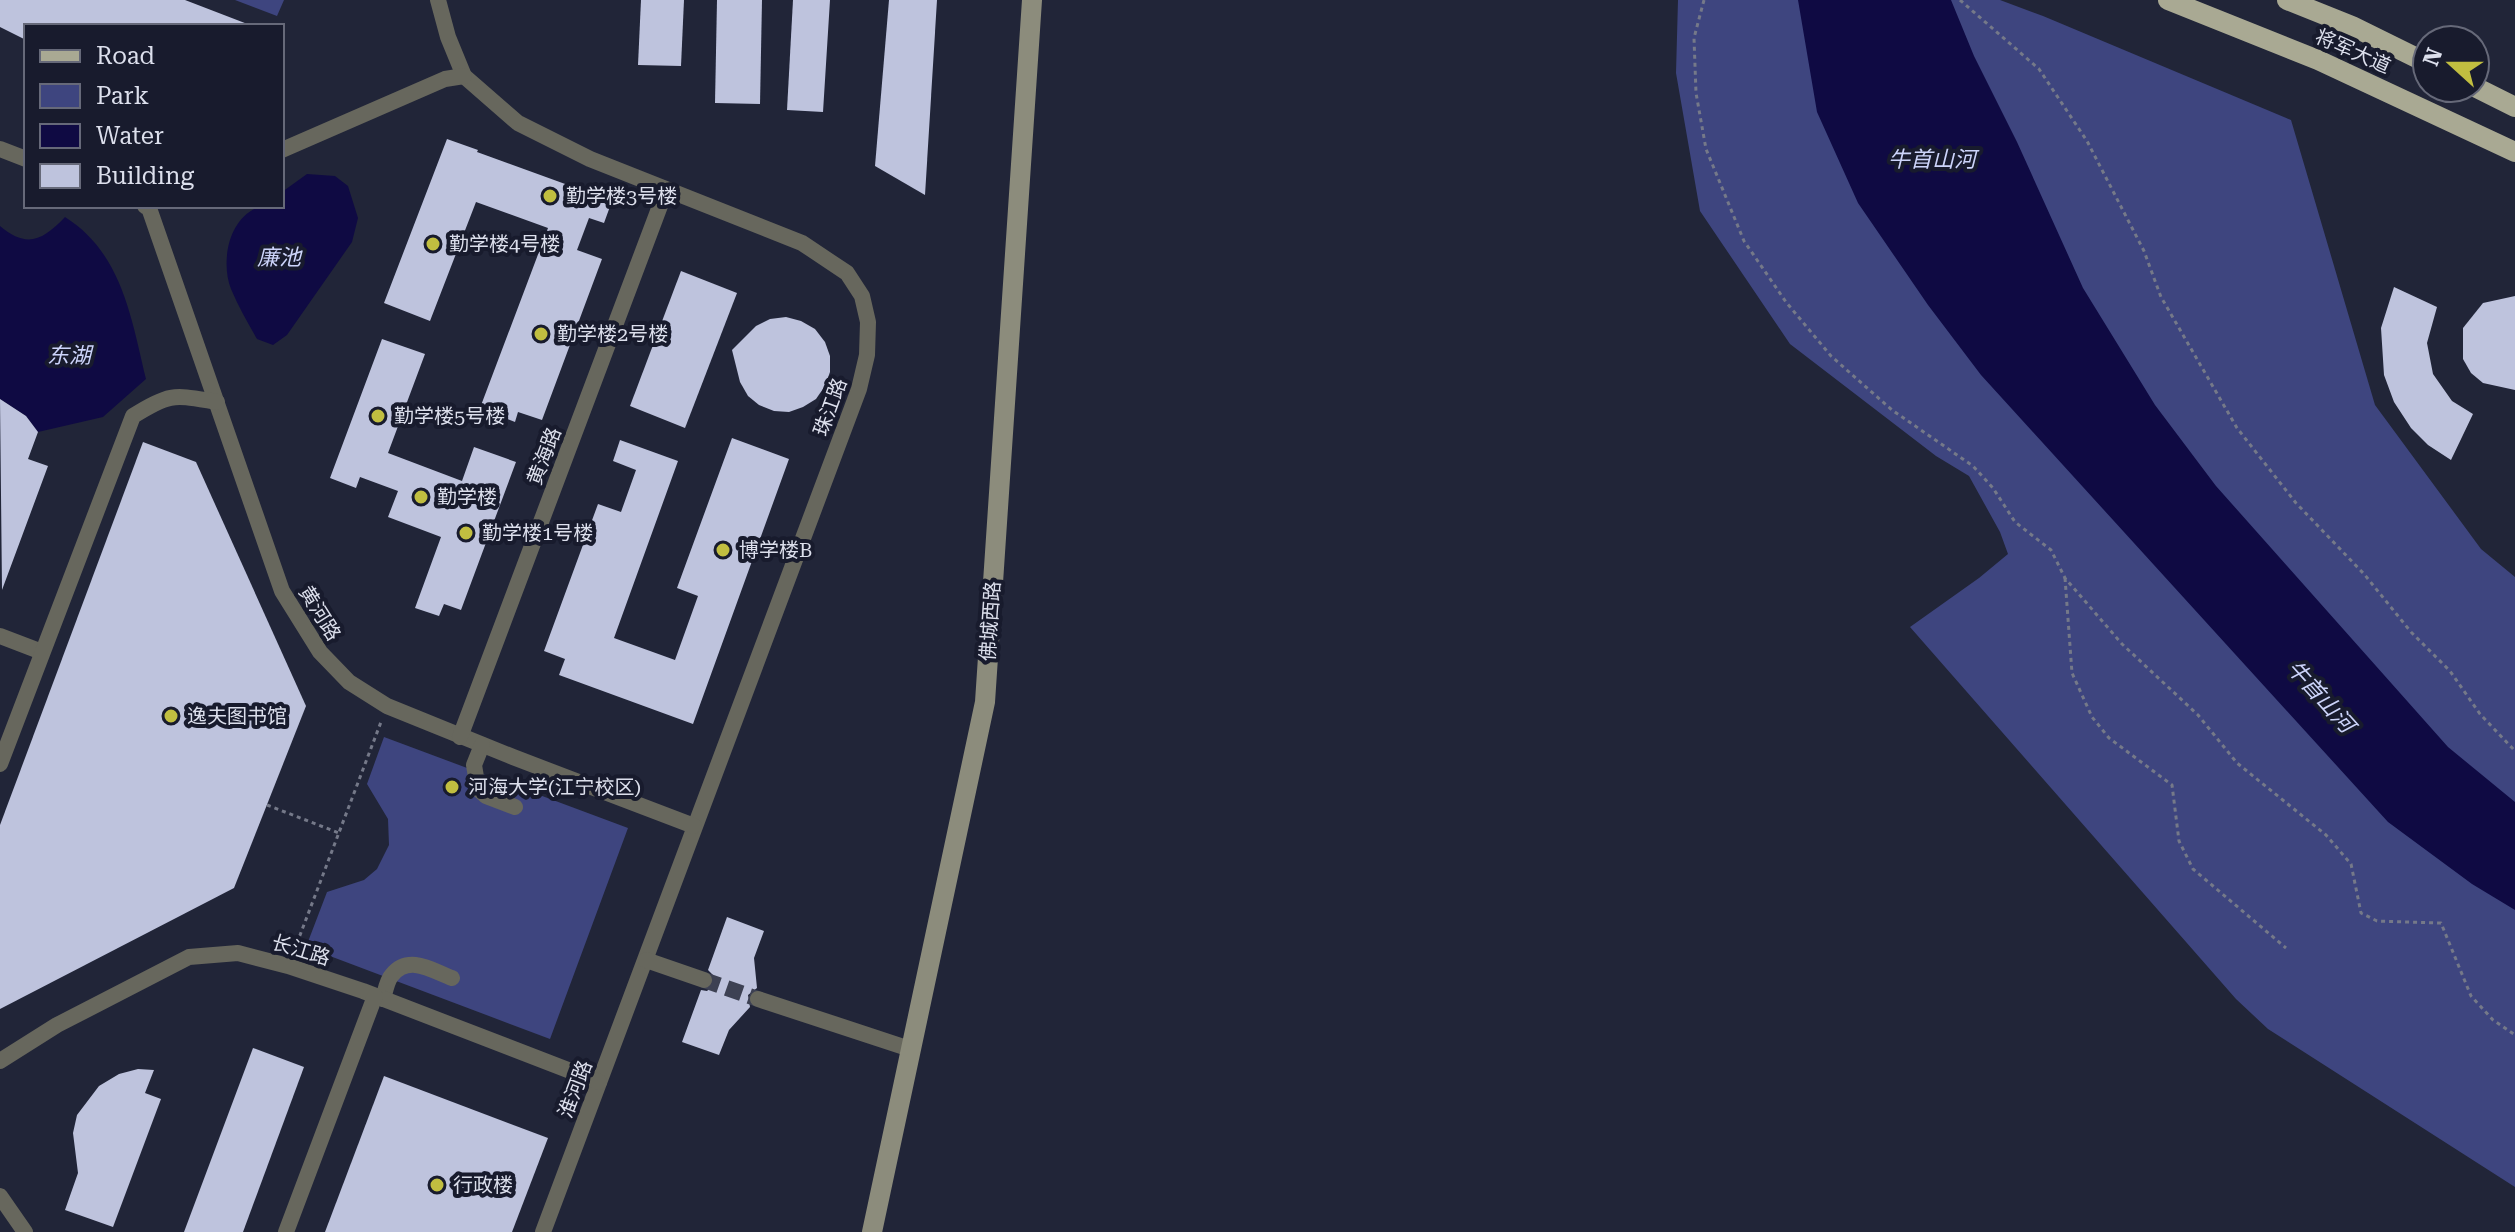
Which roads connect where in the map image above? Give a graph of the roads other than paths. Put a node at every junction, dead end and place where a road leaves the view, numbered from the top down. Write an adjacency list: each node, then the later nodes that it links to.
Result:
1 (438, 0): 6 (street)
2 (1032, 0): 28 (main road, 佛城西路)
3 (2168, 0): 11 (main road, 将军大道)
4 (2287, 0): 5 (main road, 将军大道)
5 (2411, 55)
6 (464, 76): 10 (street); 13 (street, 珠江路)
7 (2491, 95): 8 (main road)
8 (2515, 107)
9 (0, 149): 12 (street)
10 (284, 149)
11 (2515, 152)
12 (24, 158)
13 (666, 190): 18 (street, 黄海路); 22 (street, 珠江路)
14 (149, 208): 15 (street, 黄河路)
15 (217, 402): 17 (street); 18 (street, 黄河路)
16 (0, 636): 17 (street)
17 (42, 652): 20 (street)
18 (460, 737): 19 (street, 黄河路)
19 (482, 745): 21 (street); 22 (street, 黄河路)
20 (0, 764)
21 (515, 807)
22 (694, 826): 23 (street, 珠江路)
23 (646, 960): 25 (street); 30 (street, 淮河路)
24 (452, 978): 26 (street)
25 (704, 980)
26 (379, 998): 29 (street, 长江路); 30 (street, 长江路); 33 (street)
27 (758, 999): 28 (street)
28 (910, 1049): 35 (main road, 佛城西路)
29 (0, 1061)
30 (599, 1082): 34 (street, 淮河路)
31 (0, 1196): 32 (street)
32 (25, 1232)
33 (286, 1232)
34 (543, 1232)
35 (872, 1232)

